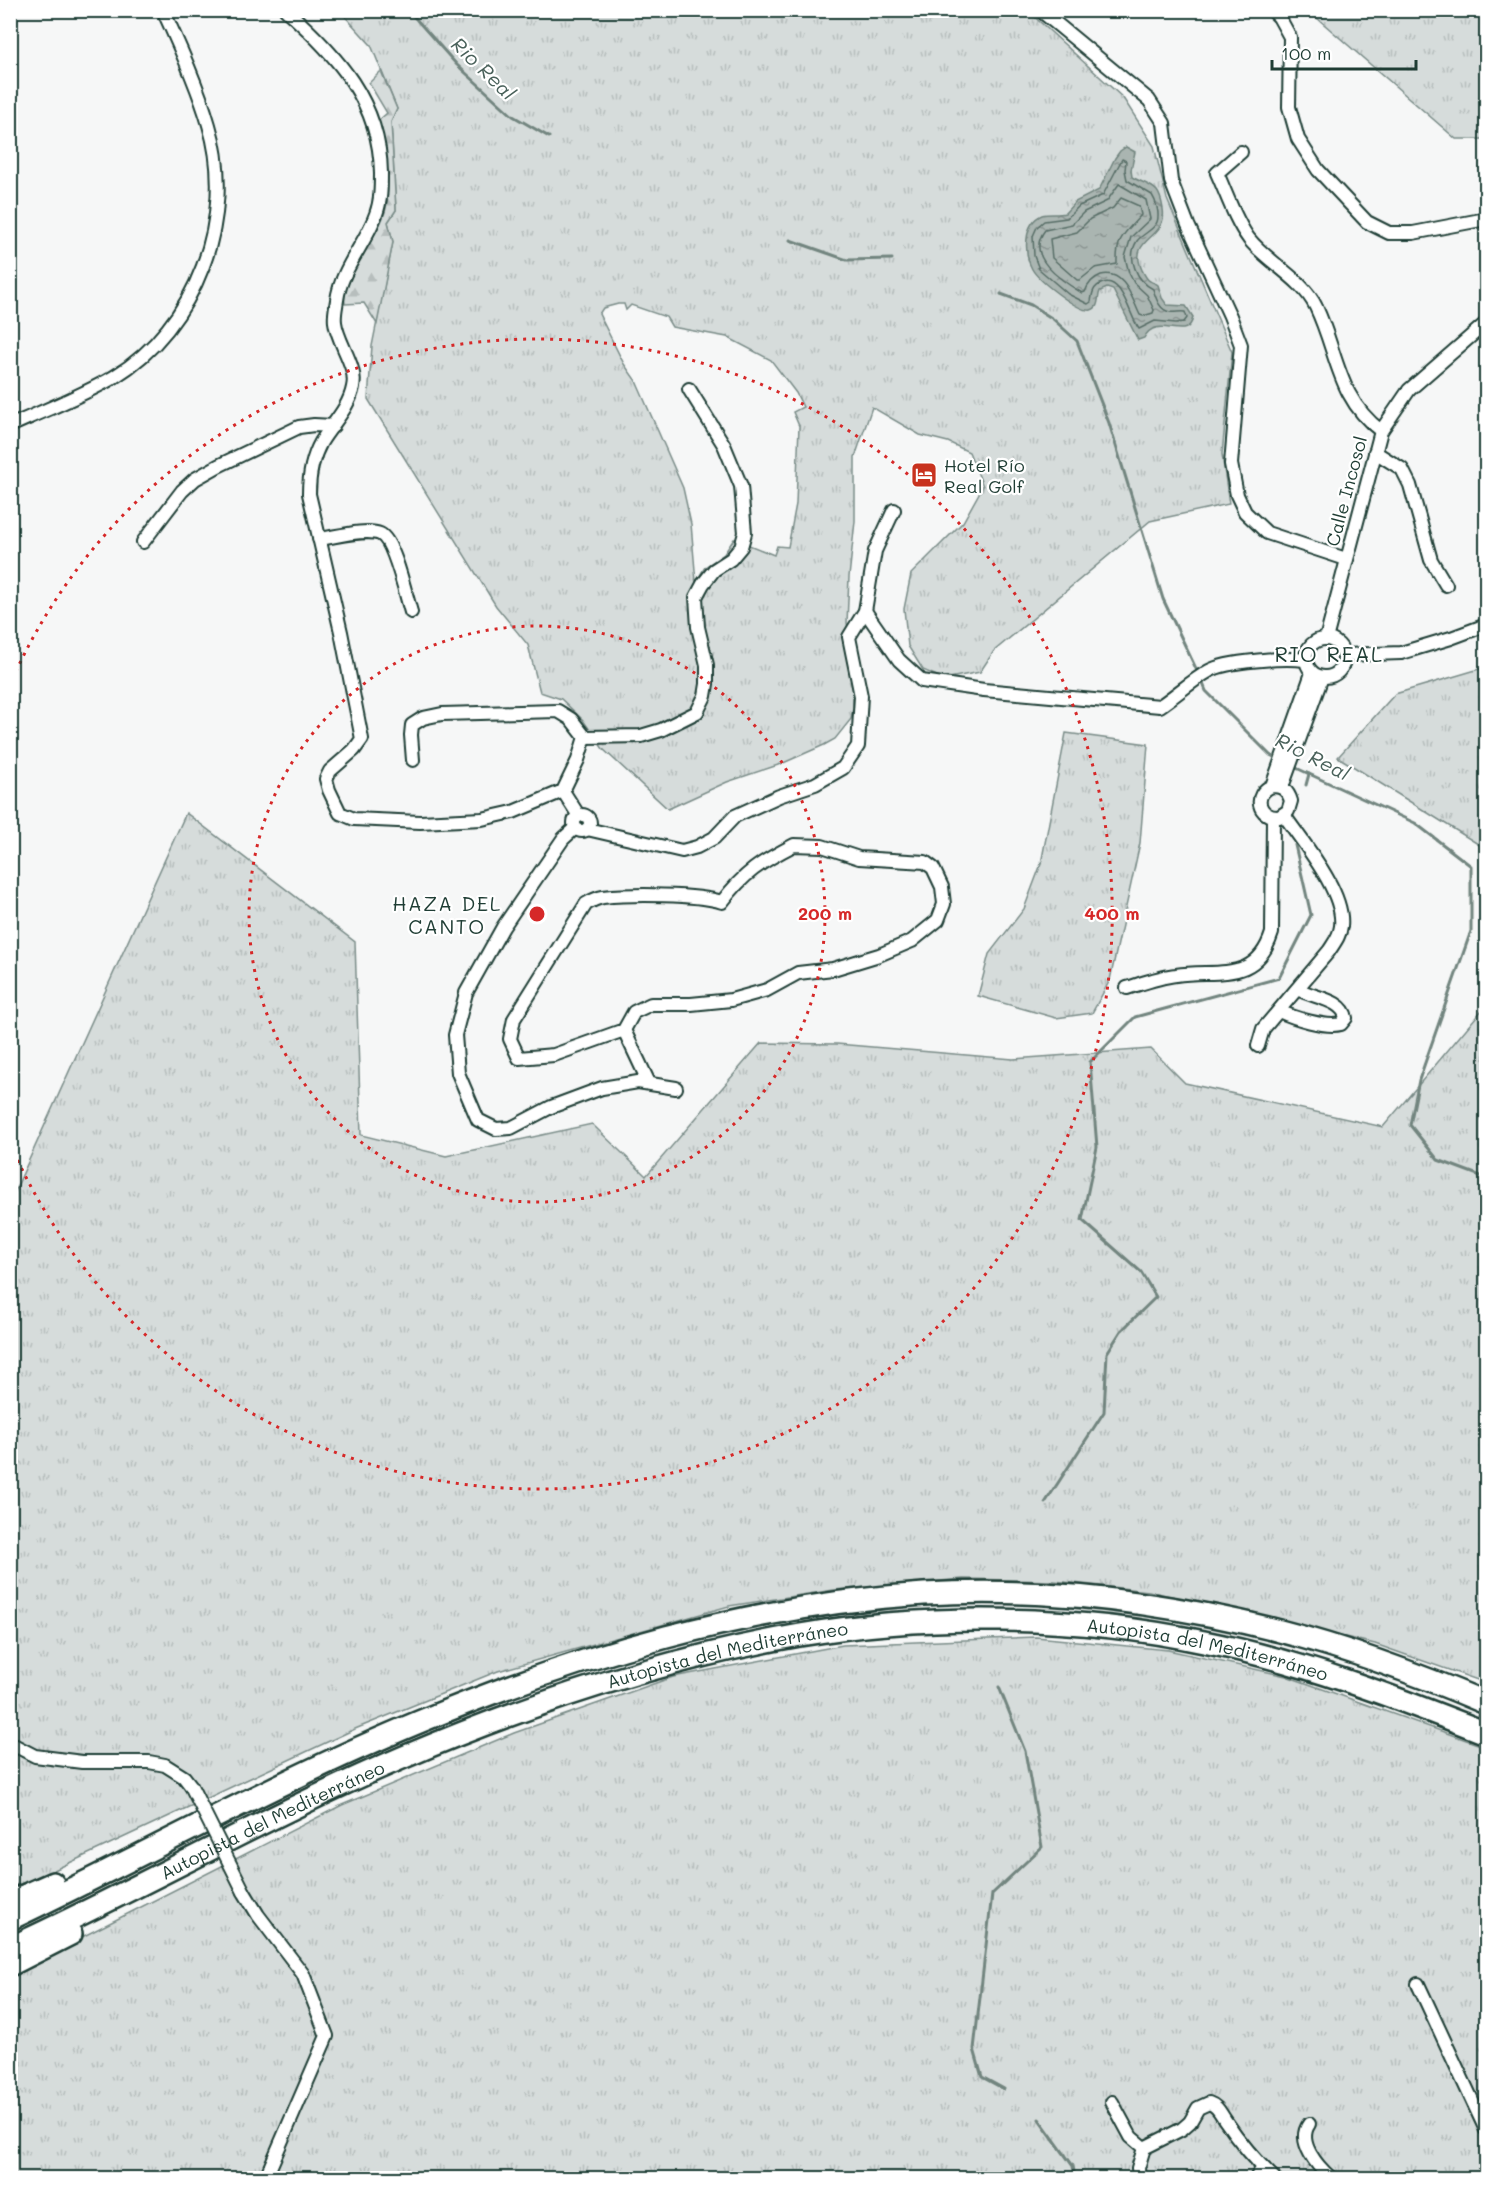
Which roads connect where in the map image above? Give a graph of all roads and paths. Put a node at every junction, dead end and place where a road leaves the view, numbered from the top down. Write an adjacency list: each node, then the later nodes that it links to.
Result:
1 (163, 10): 9 (street)
2 (286, 10): 10 (street)
3 (1040, 10): 16 (street)
4 (1272, 10): 6 (street)
5 (1241, 152): 11 (street)
6 (1486, 219)
7 (1486, 323): 11 (street, Calle Incosol)
8 (689, 389): 25 (street)
9 (10, 426)
10 (333, 426): 14 (street); 15 (street)
11 (1381, 431): 12 (street, Calle Incosol)
12 (1375, 452): 16 (street, Calle Incosol); 17 (street)
13 (894, 510): 18 (street)
14 (319, 539): 19 (street); 28 (street)
15 (143, 542)
16 (1346, 559): 21 (street, Calle Incosol)
17 (1446, 585)
18 (865, 611): 23 (street); 30 (street)
19 (411, 612)
20 (1486, 625): 22 (street)
21 (1326, 639): 22 (street); 23 (street)
22 (1344, 655): 24 (street)
23 (1305, 660): 24 (street)
24 (1317, 675): 27 (street)
25 (585, 737): 26 (street); 28 (street)
26 (413, 760)
27 (1277, 787): 29 (street); 29 (street)
28 (563, 791): 30 (street)
29 (1279, 816): 31 (street); 32 (street)
30 (580, 824): 36 (street)
31 (1126, 988)
32 (1298, 989): 33 (street); 33 (street)
33 (1279, 1011): 35 (street)
34 (624, 1030): 34 (street); 36 (street)
35 (1258, 1046)
36 (649, 1083): 37 (street)
37 (676, 1088)
38 (1486, 1703): 39 (highway, Autopista del Mediterráneo)
39 (415, 1723): 43 (highway); 44 (highway, Autopista del Mediterráneo)
40 (480, 1727): 41 (highway, Autopista del Mediterráneo); 45 (highway, Autopista del Mediterráneo); 46 (highway)
41 (1486, 1733)
42 (10, 1743): 53 (street, bridge)
43 (10, 1902)
44 (10, 1919)
45 (10, 1948)
46 (10, 1965)
47 (1418, 1984): 50 (street)
48 (1112, 2102): 51 (street)
49 (1309, 2124): 56 (street)
50 (1486, 2130)
51 (1144, 2148): 52 (street); 54 (street)
52 (1271, 2175): 55 (street)
53 (272, 2178)
54 (1139, 2178)
55 (1256, 2178)
56 (1331, 2178)

